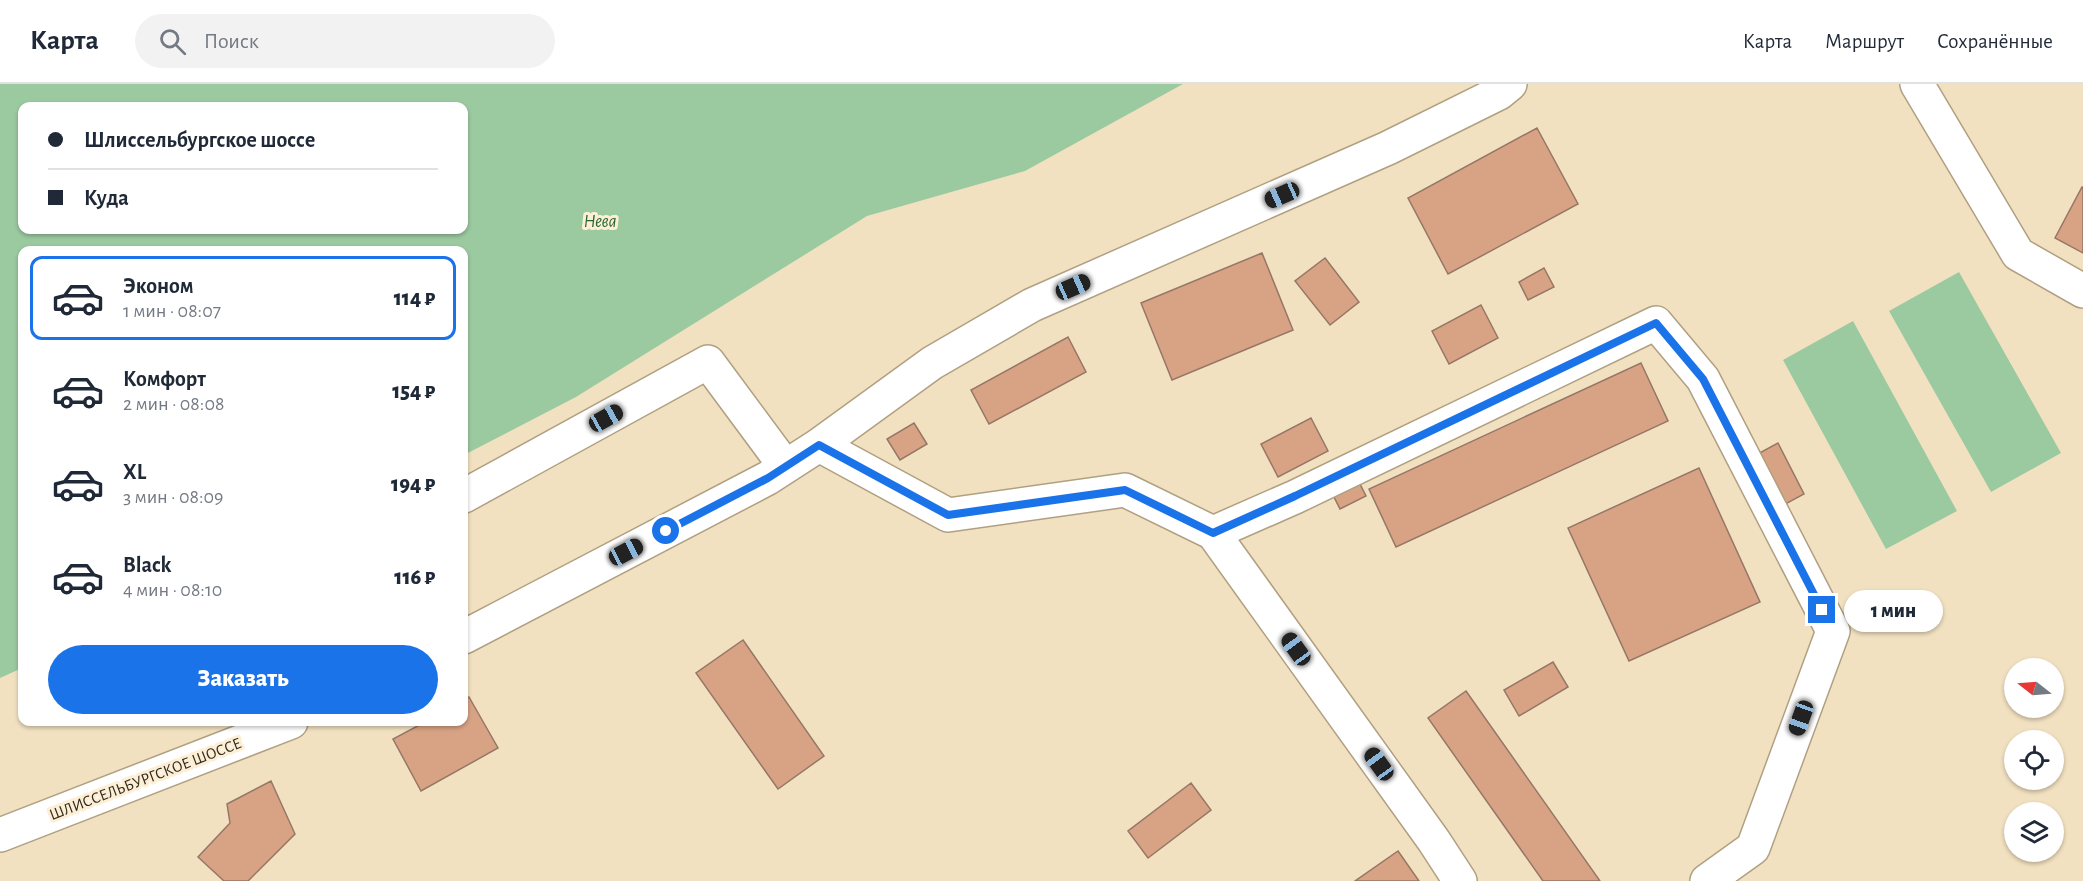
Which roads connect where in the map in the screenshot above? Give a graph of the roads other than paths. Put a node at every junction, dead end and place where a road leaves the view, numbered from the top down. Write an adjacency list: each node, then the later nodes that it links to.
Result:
1 (1510, 84): 4 (street)
2 (1917, 84): 3 (street)
3 (2083, 291)
4 (819, 445): 5 (street); 7 (street)
5 (785, 466): 6 (street); 8 (street)
6 (468, 494)
7 (1213, 533): 11 (street); 12 (street)
8 (468, 635)
9 (281, 726): 10 (street, ШЛИССЕЛЬБУРГСКОЕ ШОССЕ)
10 (0, 835)
11 (1460, 881)
12 (1707, 881)

